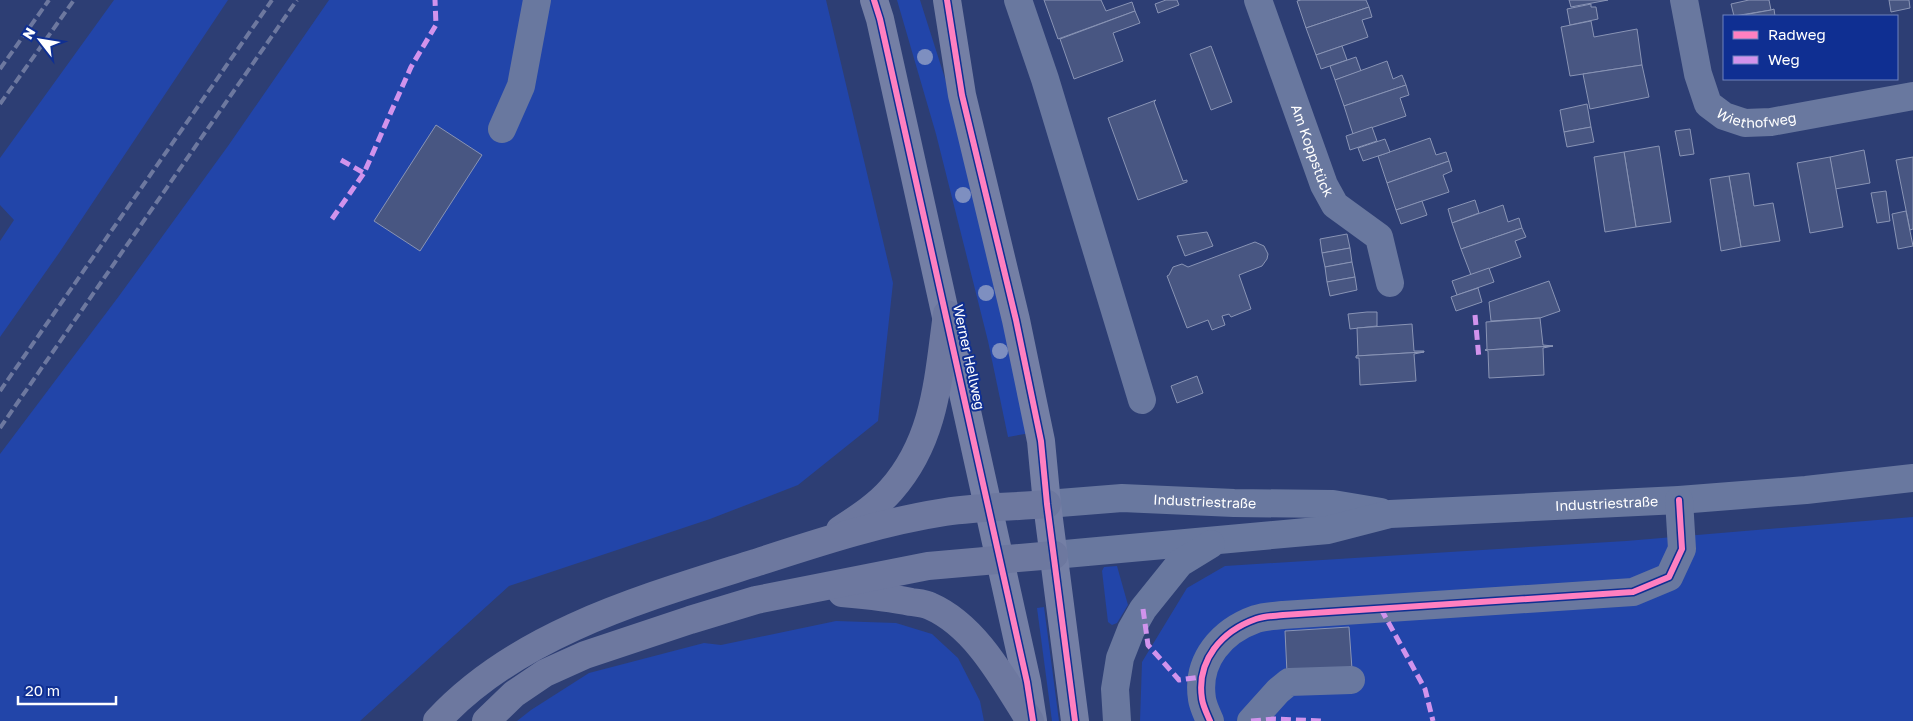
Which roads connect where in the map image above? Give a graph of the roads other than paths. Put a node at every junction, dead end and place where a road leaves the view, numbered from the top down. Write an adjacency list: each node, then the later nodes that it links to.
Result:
1 (537, 0): 8 (street)
2 (874, 0): 10 (main road, Werner Hellweg)
3 (947, 0): 14 (main road)
4 (1018, 0): 11 (street)
5 (1258, 0): 9 (street, Am Koppstück)
6 (1684, 0): 7 (street, Wiethofweg)
7 (1913, 96)
8 (502, 129)
9 (1390, 283)
10 (947, 314): 15 (main road, Werner Hellweg); 18 (highway)
11 (1142, 400)
12 (1913, 478): 13 (street, Industriestraße)
13 (1679, 500): 16 (street, Industriestraße); 28 (street)
14 (1047, 504): 15 (highway); 16 (street, Industriestraße); 19 (main road)
15 (988, 509): 18 (highway); 20 (main road, Werner Hellweg)
16 (1390, 514): 17 (street, Industriestraße)
17 (1217, 540): 19 (street, Industriestraße); 27 (street, Industriestraße)
18 (822, 542): 23 (highway)
19 (1054, 555): 20 (highway); 26 (main road)
20 (1000, 560): 21 (highway); 25 (main road, Werner Hellweg)
21 (813, 590): 24 (highway); 25 (highway)
22 (1351, 680): 29 (street)
23 (437, 721)
24 (486, 721)
25 (1032, 721)
26 (1075, 721)
27 (1118, 721)
28 (1210, 721)
29 (1251, 721)

